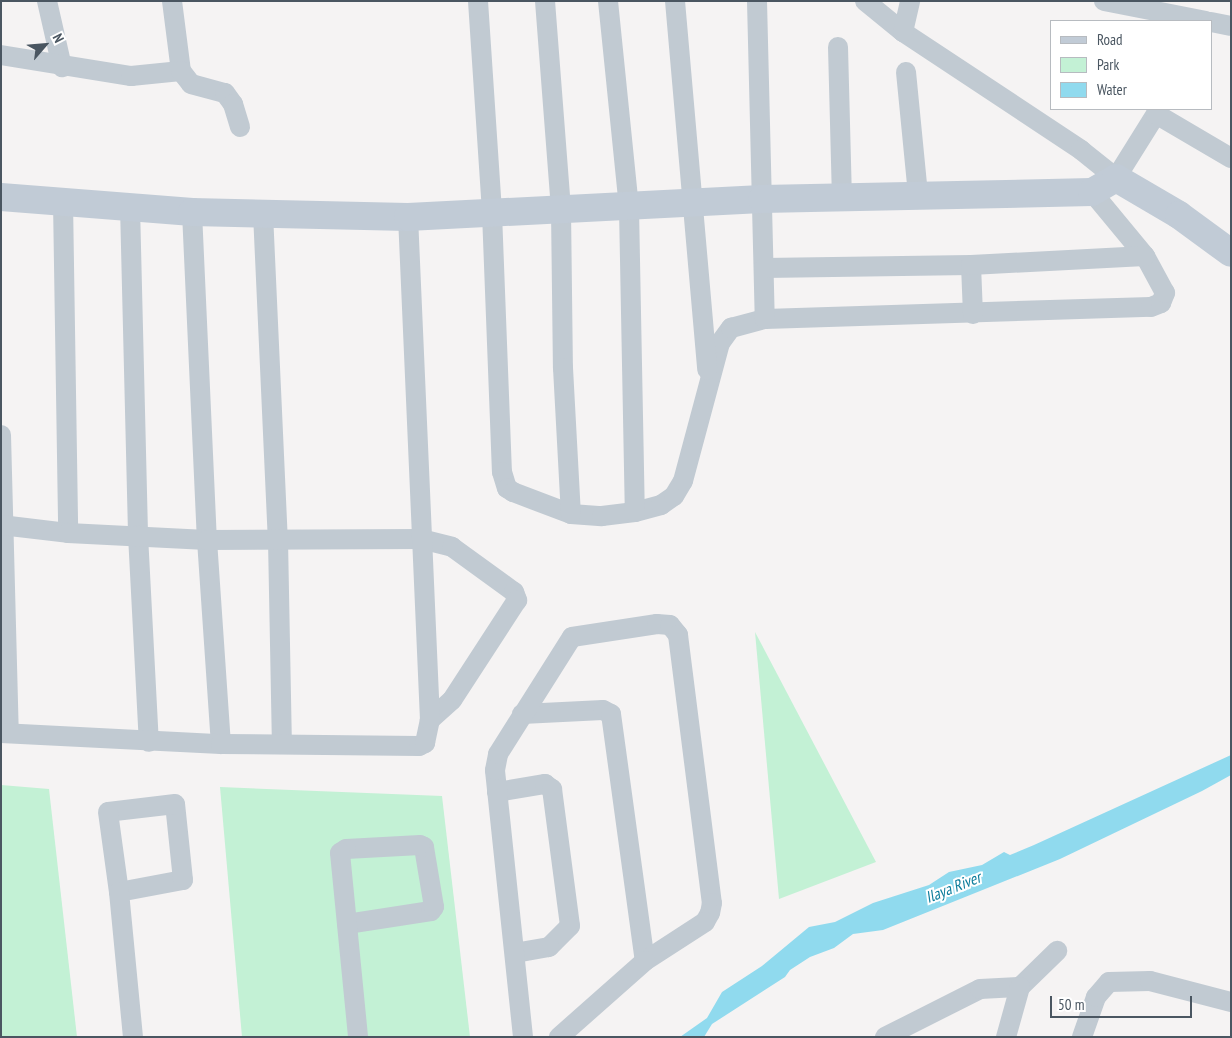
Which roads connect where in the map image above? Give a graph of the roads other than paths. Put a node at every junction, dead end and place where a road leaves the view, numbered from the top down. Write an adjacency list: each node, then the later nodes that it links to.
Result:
1 (47, 1): 17 (street)
2 (172, 1): 18 (street)
3 (478, 1): 35 (street)
4 (545, 1): 32 (street)
5 (608, 1): 31 (street)
6 (675, 1): 29 (street)
7 (757, 1): 27 (street)
8 (865, 1): 14 (street)
9 (910, 1): 14 (street)
10 (1104, 1): 11 (street)
11 (1201, 20)
12 (1212, 22): 13 (street)
13 (1231, 26)
14 (903, 32): 22 (street)
15 (838, 47): 26 (street)
16 (1, 55): 17 (street)
17 (62, 67): 18 (street)
18 (181, 71): 20 (street)
19 (906, 72): 24 (street)
20 (240, 127)
21 (1231, 158): 22 (street)
22 (1116, 178): 23 (street); 37 (street)
23 (1092, 192): 24 (street); 38 (street)
24 (918, 194): 26 (street)
25 (1, 197): 28 (street)
26 (842, 198): 27 (street)
27 (762, 199): 29 (street); 40 (street)
28 (63, 201): 30 (street); 48 (street)
29 (694, 203): 31 (street); 43 (street)
30 (130, 206): 33 (street); 49 (street)
31 (629, 208): 32 (street); 45 (street)
32 (562, 210): 35 (street); 46 (street)
33 (192, 212): 34 (street); 51 (street)
34 (263, 213): 36 (street); 52 (street)
35 (492, 213): 36 (street); 46 (street)
36 (408, 217): 50 (street)
37 (1231, 254)
38 (1145, 256): 39 (street); 41 (street)
39 (971, 265): 40 (street); 41 (street)
40 (764, 268): 42 (street)
41 (973, 314): 42 (street)
42 (765, 319): 43 (street)
43 (709, 389): 45 (street)
44 (1, 435): 47 (street)
45 (636, 512): 46 (street)
46 (571, 514)
47 (2, 525): 48 (street); 55 (street)
48 (68, 533): 49 (street)
49 (138, 535): 51 (street); 56 (street)
50 (421, 539): 52 (street); 54 (street); 54 (street)
51 (207, 540): 52 (street); 58 (street)
52 (278, 540): 57 (street)
53 (522, 714): 59 (street); 64 (street); 64 (street)
54 (430, 720): 57 (street)
55 (5, 733): 56 (street)
56 (149, 742): 58 (street)
57 (282, 743): 58 (street)
58 (221, 744)
59 (497, 792): 63 (street); 63 (street)
60 (119, 892): 60 (street); 68 (street)
61 (347, 924): 61 (street); 69 (street)
62 (1057, 951): 65 (street)
63 (516, 953): 70 (street)
64 (645, 961): 71 (street)
65 (1020, 987): 67 (street); 73 (street)
66 (1231, 1002): 74 (street)
67 (919, 1029): 72 (street)
68 (133, 1037)
69 (358, 1037)
70 (523, 1037)
71 (559, 1037)
72 (884, 1037)
73 (1006, 1037)
74 (1082, 1037)

